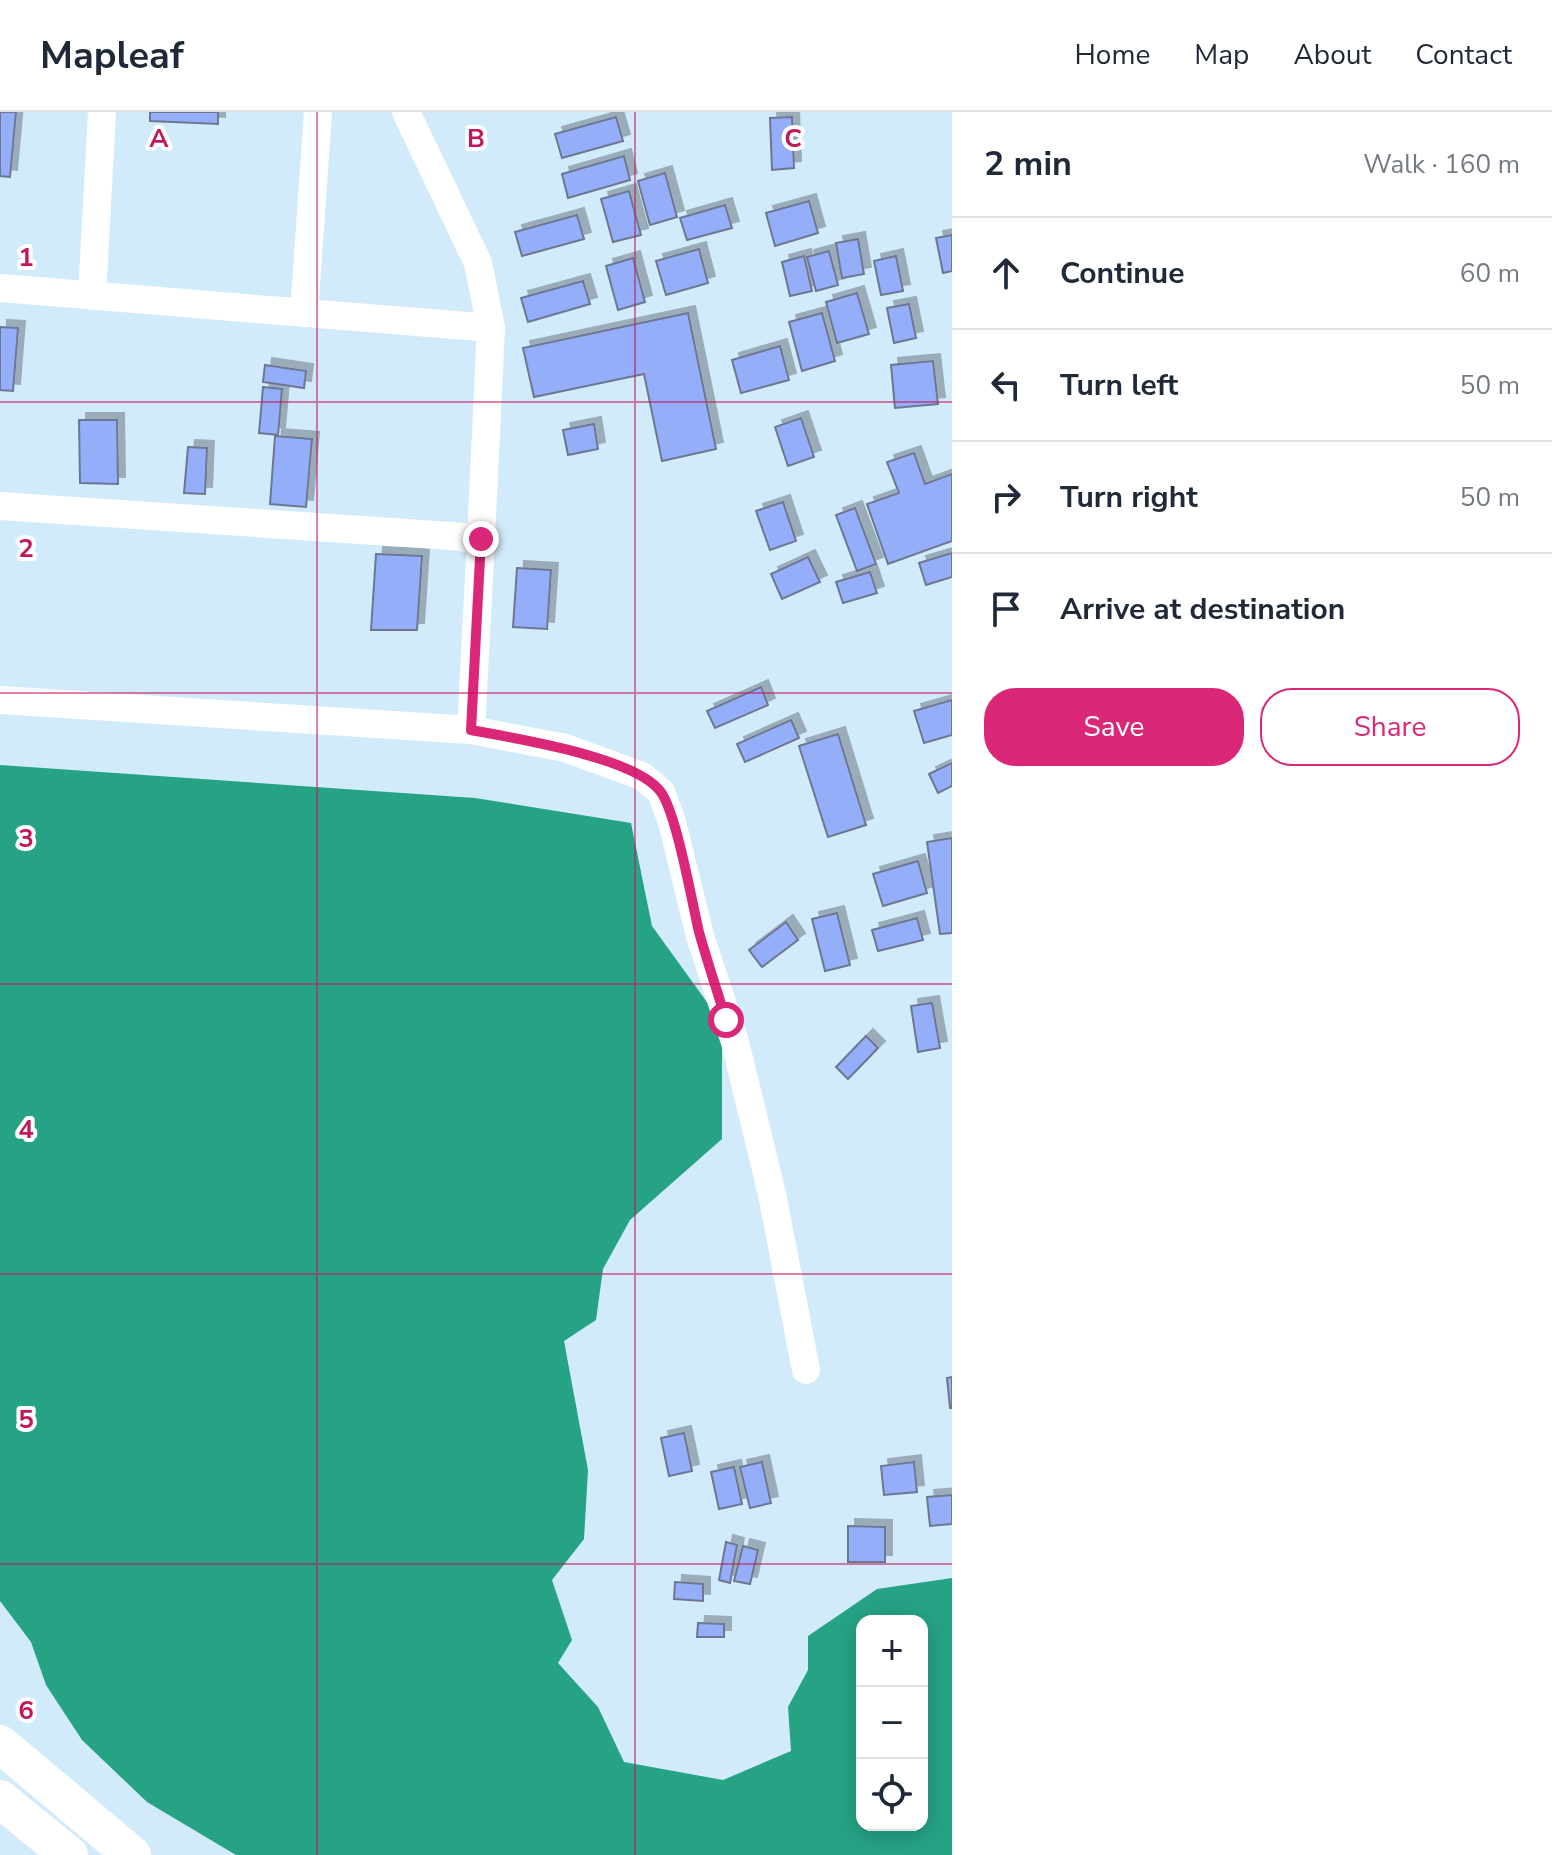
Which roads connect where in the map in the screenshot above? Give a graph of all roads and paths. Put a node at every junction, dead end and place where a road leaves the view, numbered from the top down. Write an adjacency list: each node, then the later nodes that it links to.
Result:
1 (102, 112): 5 (street)
2 (318, 112): 6 (street)
3 (406, 112): 7 (street)
4 (0, 288): 5 (street)
5 (92, 296): 6 (street)
6 (304, 313): 7 (street)
7 (491, 328): 8 (street)
8 (0, 506): 10 (street)
9 (0, 700): 10 (street)
10 (471, 730): 11 (street)
11 (806, 1370)
12 (0, 1744): 15 (street)
13 (0, 1799): 14 (street)
14 (69, 1855)
15 (132, 1855)

